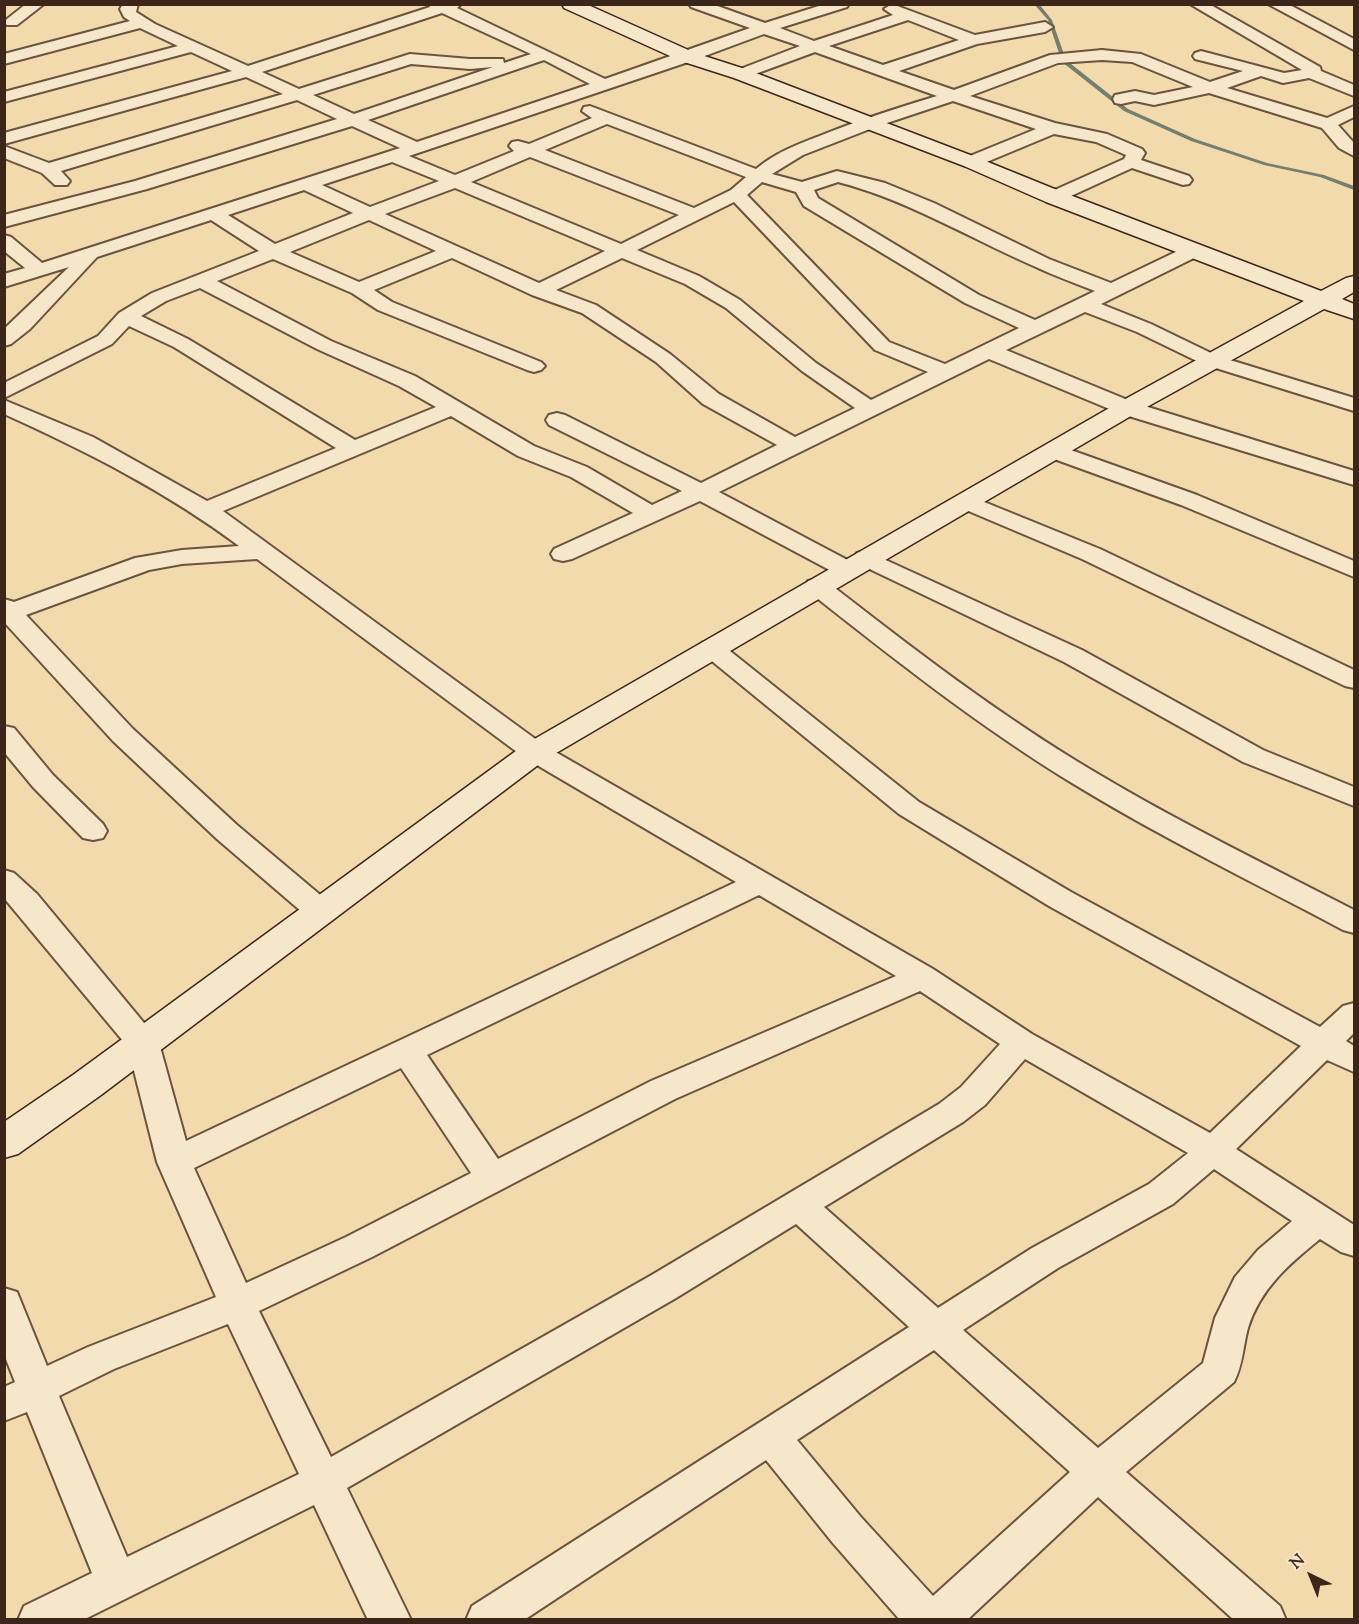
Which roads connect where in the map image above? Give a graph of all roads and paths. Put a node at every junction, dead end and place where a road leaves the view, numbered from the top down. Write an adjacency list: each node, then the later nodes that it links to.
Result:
1 (37, 4): 11 (street)
2 (131, 4): 12 (street)
3 (570, 4): 23 (street)
4 (842, 4): 14 (street)
5 (879, 4): 10 (street)
6 (1197, 4): 30 (street)
7 (1275, 4): 17 (street)
8 (700, 5): 14 (street)
9 (444, 6): 15 (street); 22 (street)
10 (910, 15): 16 (street); 20 (street)
11 (12, 22)
12 (142, 23): 18 (street); 19 (street)
13 (1045, 27): 16 (street)
14 (762, 29): 20 (street); 23 (street)
15 (360, 37): 24 (street); 28 (street)
16 (974, 40): 26 (street)
17 (1354, 45)
18 (55, 46): 25 (street); 29 (street)
19 (192, 46): 28 (street); 29 (street)
20 (812, 47): 26 (street); 31 (street)
21 (1201, 56): 27 (street)
22 (539, 57): 24 (street); 32 (street); 42 (street)
23 (688, 57): 31 (street); 32 (street)
24 (410, 58): 35 (street)
25 (4, 59)
26 (885, 70): 36 (street)
27 (1261, 70): 30 (street); 33 (street)
28 (246, 72): 35 (street); 47 (street)
29 (100, 73): 37 (street)
30 (1311, 73): 34 (street)
31 (741, 74): 43 (street)
32 (604, 85): 39 (street)
33 (1210, 88): 36 (street); 38 (street); 44 (street)
34 (1354, 91)
35 (297, 95): 42 (street); 55 (street)
36 (956, 96): 43 (street); 46 (street)
37 (4, 97)
38 (1121, 99)
39 (558, 101): 41 (street); 45 (street)
40 (1354, 111): 44 (street)
41 (608, 117): 49 (street); 56 (street)
42 (354, 120): 48 (street); 63 (street)
43 (869, 123): 53 (street); 56 (street)
44 (1328, 124): 50 (street)
45 (475, 128): 48 (street); 49 (street)
46 (1052, 128): 53 (street); 54 (street)
47 (4, 139)
48 (415, 148): 52 (street)
49 (528, 150): 58 (street); 66 (street)
50 (1354, 151)
51 (4, 152): 55 (street)
52 (393, 156): 58 (street); 59 (street)
53 (971, 162): 62 (street)
54 (1131, 162): 57 (street); 62 (street)
55 (48, 169): 63 (street)
56 (759, 176): 60 (street); 61 (street)
57 (1183, 180)
58 (457, 181): 64 (street); 72 (street)
59 (305, 184): 64 (street); 65 (street)
60 (804, 187): 80 (street); 85 (street)
61 (737, 194): 66 (street); 90 (street)
62 (1054, 197): 69 (street)
63 (85, 202): 67 (street)
64 (370, 213): 70 (street); 71 (street)
65 (214, 214): 70 (street); 73 (street)
66 (695, 215): 72 (street)
67 (4, 221)
68 (4, 241): 74 (street)
69 (1193, 251): 80 (street); 81 (street)
70 (274, 252): 75 (street); 78 (street)
71 (450, 252): 78 (street); 79 (street)
72 (620, 252): 79 (street); 95 (street)
73 (91, 254): 74 (street); 86 (street)
74 (40, 271): 76 (street)
75 (201, 280): 84 (street); 94 (street)
76 (4, 281)
77 (1354, 283): 81 (street)
78 (359, 288): 89 (street)
79 (539, 291): 98 (street)
80 (1113, 291): 82 (street)
81 (1323, 300): 83 (street); 88 (street)
82 (1083, 304): 85 (street); 88 (street)
83 (1354, 312)
84 (126, 317): 91 (street); 99 (street)
85 (1036, 328): 87 (street)
86 (4, 340)
87 (989, 351): 90 (street); 96 (street)
88 (1210, 360): 92 (street); 96 (street)
89 (534, 366)
90 (946, 372): 95 (street)
91 (4, 392)
92 (1354, 405)
93 (4, 406): 104 (street)
94 (452, 408): 99 (street); 105 (street)
95 (869, 408): 98 (street)
96 (1127, 408): 100 (street); 101 (street)
97 (557, 420): 102 (street)
98 (793, 446): 102 (street)
99 (353, 449): 104 (street)
100 (1054, 451): 103 (street); 109 (street)
101 (1354, 478)
102 (700, 492): 105 (street); 108 (street)
103 (967, 502): 108 (street); 113 (street)
104 (206, 510): 106 (street)
105 (651, 514): 107 (street)
106 (263, 551): 111 (street); 115 (street)
107 (563, 554)
108 (856, 563): 110 (street); 116 (street)
109 (1354, 570)
110 (818, 586): 112 (street); 121 (street)
111 (7, 610): 120 (street)
112 (711, 648): 115 (street); 126 (street)
113 (1354, 680)
114 (4, 734): 117 (street)
115 (535, 752): 119 (street); 120 (street)
116 (1354, 797)
117 (93, 831)
118 (4, 879): 125 (street)
119 (759, 883): 122 (street); 127 (street)
120 (320, 911): 125 (street)
121 (1354, 923)
122 (922, 978): 124 (street); 132 (street)
123 (1354, 1014): 126 (street)
124 (1021, 1042): 130 (street); 133 (street)
125 (143, 1043): 129 (street); 131 (street)
126 (1326, 1043): 128 (street); 130 (street)
127 (408, 1052): 131 (street); 132 (street)
128 (1354, 1060)
129 (4, 1143)
130 (1213, 1151): 134 (street); 138 (street)
131 (174, 1162): 137 (street)
132 (492, 1178): 137 (street)
133 (799, 1205): 138 (street); 142 (street)
134 (1318, 1221): 135 (street); 141 (street)
135 (1354, 1242)
136 (4, 1303): 139 (street)
137 (237, 1304): 139 (street); 142 (street)
138 (937, 1330): 140 (street); 141 (street)
139 (21, 1397): 143 (street)
140 (769, 1435): 146 (street); 147 (street)
141 (1098, 1471): 148 (street); 149 (street)
142 (324, 1480): 143 (street); 145 (street)
143 (117, 1583): 144 (street)
144 (39, 1620)
145 (390, 1620)
146 (487, 1620)
147 (927, 1620)
148 (937, 1620)
149 (1265, 1620)

